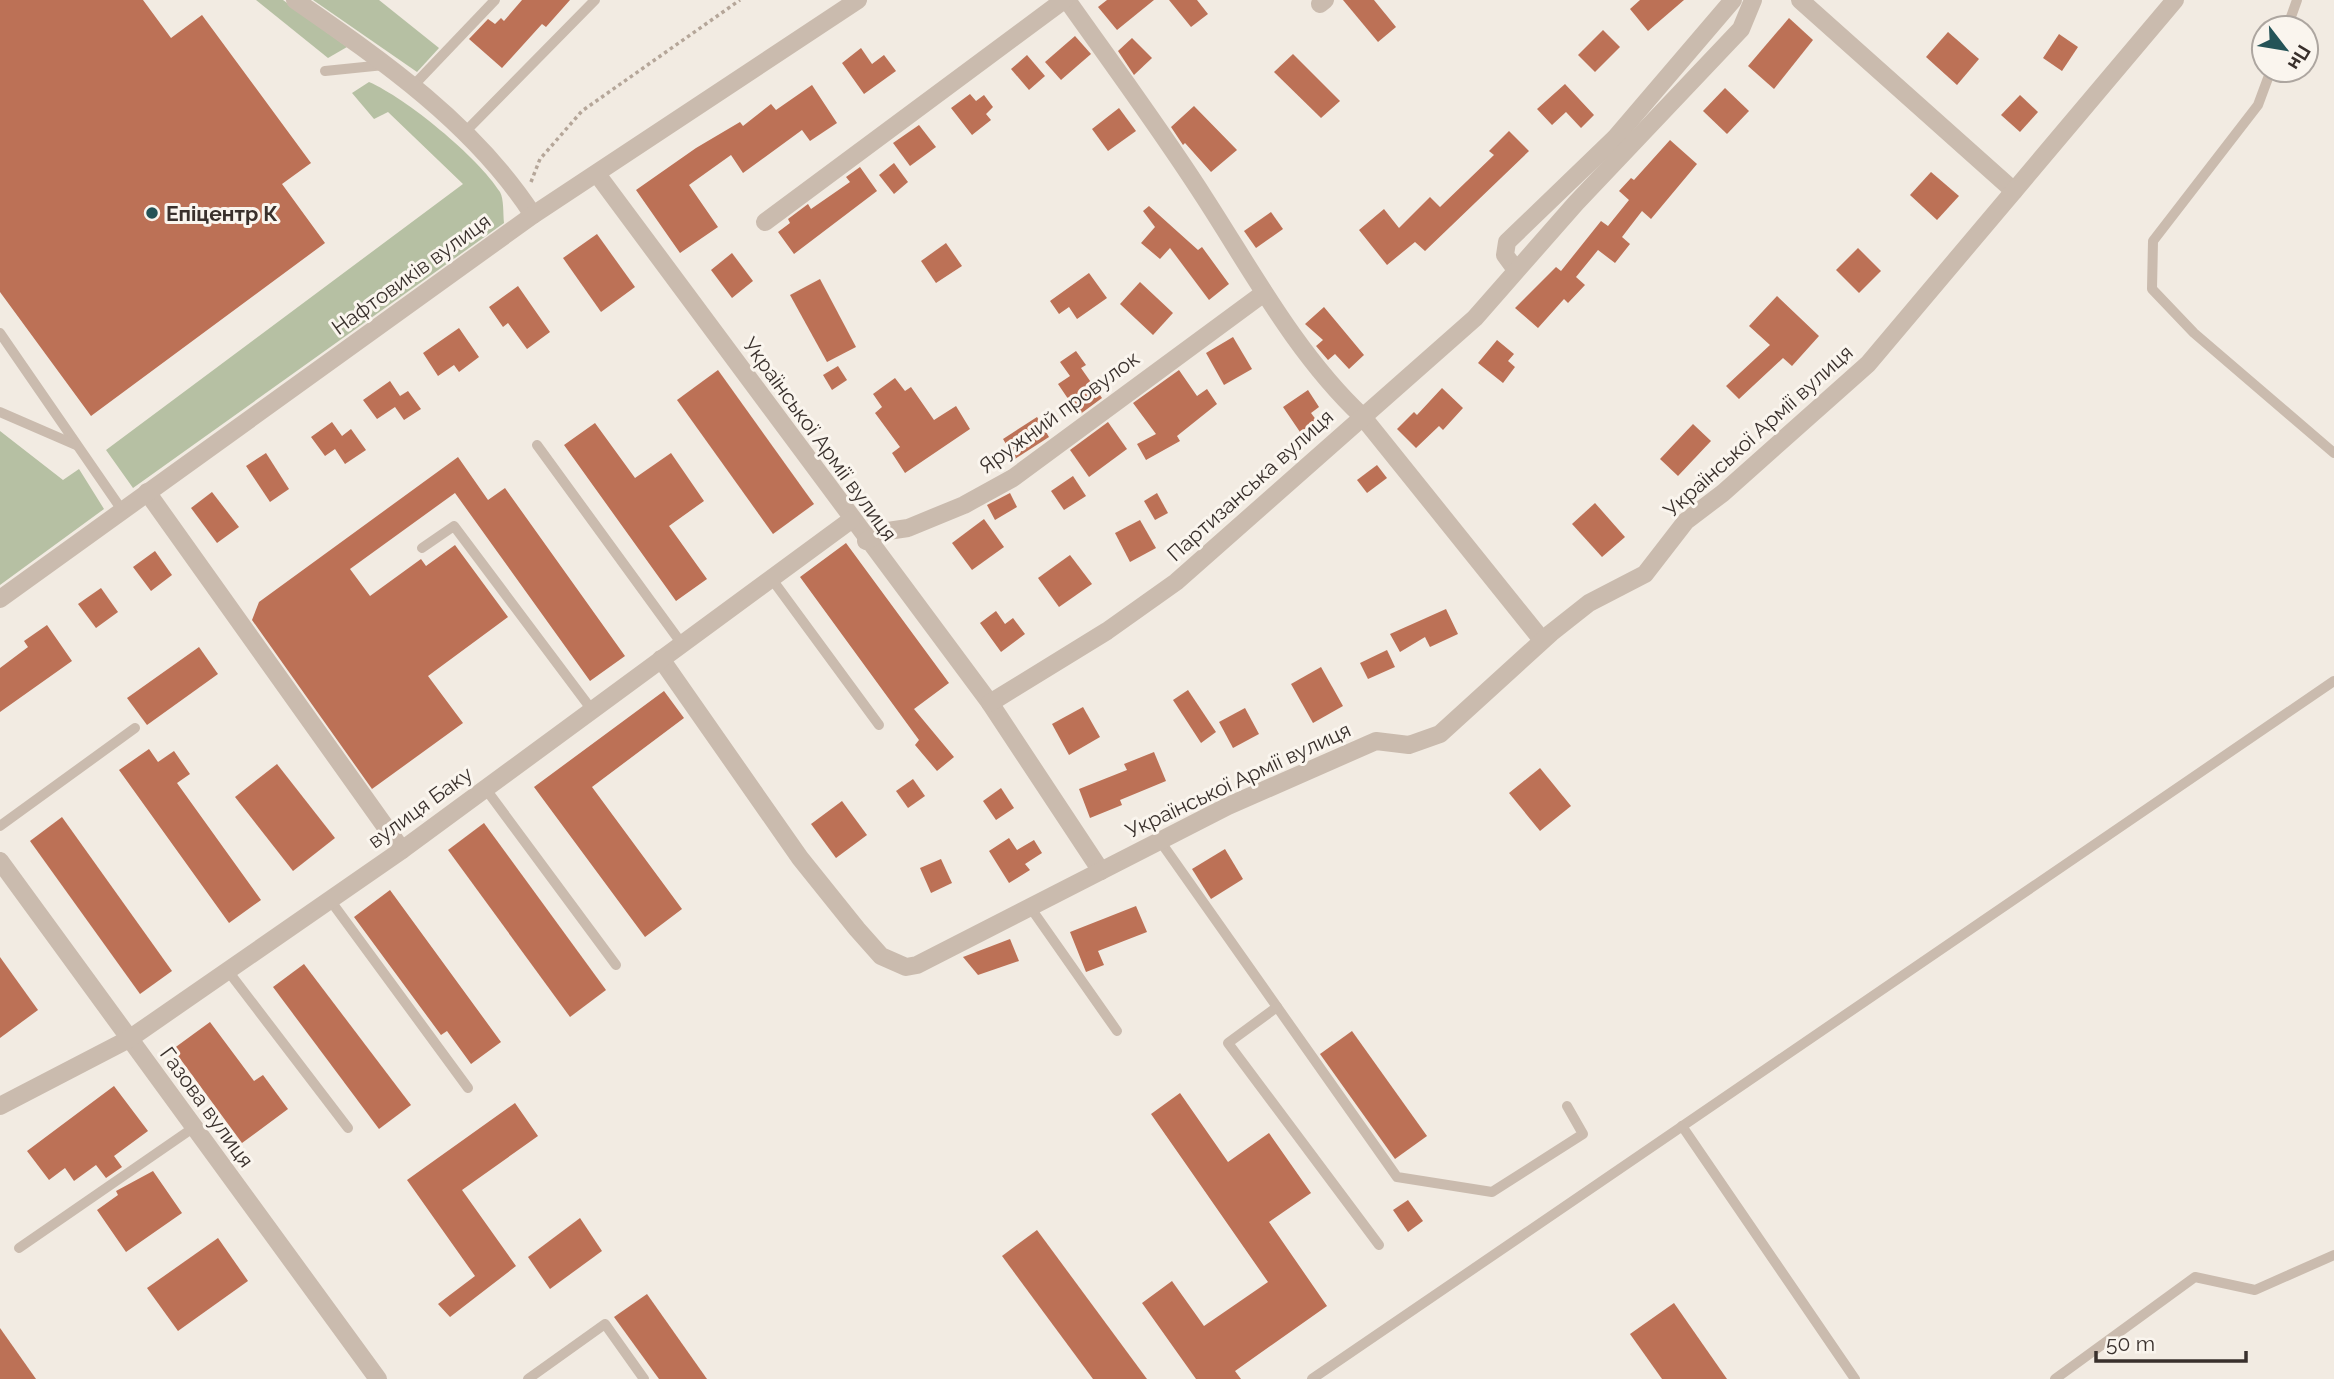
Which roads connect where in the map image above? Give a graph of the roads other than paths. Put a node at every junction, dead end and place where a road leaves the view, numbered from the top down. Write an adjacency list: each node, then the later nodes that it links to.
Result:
1 (295, 0): 10 (street)
2 (495, 0): 13 (lane)
3 (595, 0): 14 (lane)
4 (858, 0): 15 (street, Нафтовиків вулиця)
5 (1066, 0): 18 (street); 20 (street)
6 (1733, 0): 19 (street)
7 (1753, 0): 19 (street, Партизанська вулиця)
8 (1800, 0): 16 (street)
9 (2175, 0): 16 (street, Української Армії вулиця)
10 (384, 65): 11 (lane); 13 (street)
11 (325, 71)
12 (2266, 84): 26 (lane)
13 (412, 87): 14 (street)
14 (466, 132): 17 (street)
15 (597, 174): 17 (street, Нафтовиків вулиця); 29 (street, Української Армії вулиця)
16 (2014, 191): 34 (street, Української Армії вулиця)
17 (529, 208): 27 (street, Нафтовиків вулиця)
18 (765, 222)
19 (1516, 270): 23 (street, Партизанська вулиця)
20 (1264, 293): 23 (street); 30 (street, Яружний провулок)
21 (0, 333): 24 (lane)
22 (0, 412): 24 (lane)
23 (1362, 416): 34 (street); 38 (street, Партизанська вулиця)
24 (76, 445): 28 (lane)
25 (537, 445): 35 (lane)
26 (2334, 453)
27 (147, 492): 28 (street, Нафтовиків вулиця); 45 (street)
28 (122, 510): 33 (street, Нафтовиків вулиця)
29 (851, 520): 30 (street, Української Армії вулиця); 32 (street, вулиця Баку)
30 (866, 541): 38 (street, Української Армії вулиця)
31 (422, 548): 39 (lane)
32 (771, 578): 35 (street, вулиця Баку); 40 (lane)
33 (0, 599)
34 (1542, 640): 44 (street, Української Армії вулиця)
35 (682, 644): 36 (street, вулиця Баку)
36 (661, 659): 39 (street, вулиця Баку); 49 (street, Української Армії вулиця)
37 (2334, 681): 58 (lane)
38 (990, 703): 47 (street, Української Армії вулиця)
39 (592, 710): 42 (street, вулиця Баку)
40 (879, 725)
41 (135, 728): 43 (lane)
42 (485, 788): 45 (street, вулиця Баку); 50 (lane)
43 (0, 826)
44 (1160, 841): 47 (street, Української Армії вулиця); 52 (lane)
45 (402, 850): 48 (street, вулиця Баку)
46 (0, 861): 54 (street, Газова вулиця)
47 (1101, 871): 49 (street, Української Армії вулиця)
48 (330, 900): 51 (street, вулиця Баку); 55 (lane)
49 (1030, 907): 53 (lane)
50 (616, 965)
51 (228, 971): 54 (street, вулиця Баку); 60 (lane)
52 (1277, 1007): 56 (lane); 61 (lane)
53 (1117, 1031)
54 (129, 1040): 57 (street, вулиця Баку); 59 (street, Газова вулиця)
55 (468, 1088)
56 (1567, 1105)
57 (0, 1106)
58 (1682, 1126): 67 (lane); 68 (lane)
59 (193, 1128): 62 (lane); 64 (street, Газова вулиця)
60 (348, 1128)
61 (1379, 1245)
62 (19, 1248)
63 (2334, 1255): 69 (lane)
64 (378, 1379)
65 (528, 1379): 66 (lane)
66 (644, 1379)
67 (1312, 1379)
68 (1855, 1379)
69 (2055, 1379)

